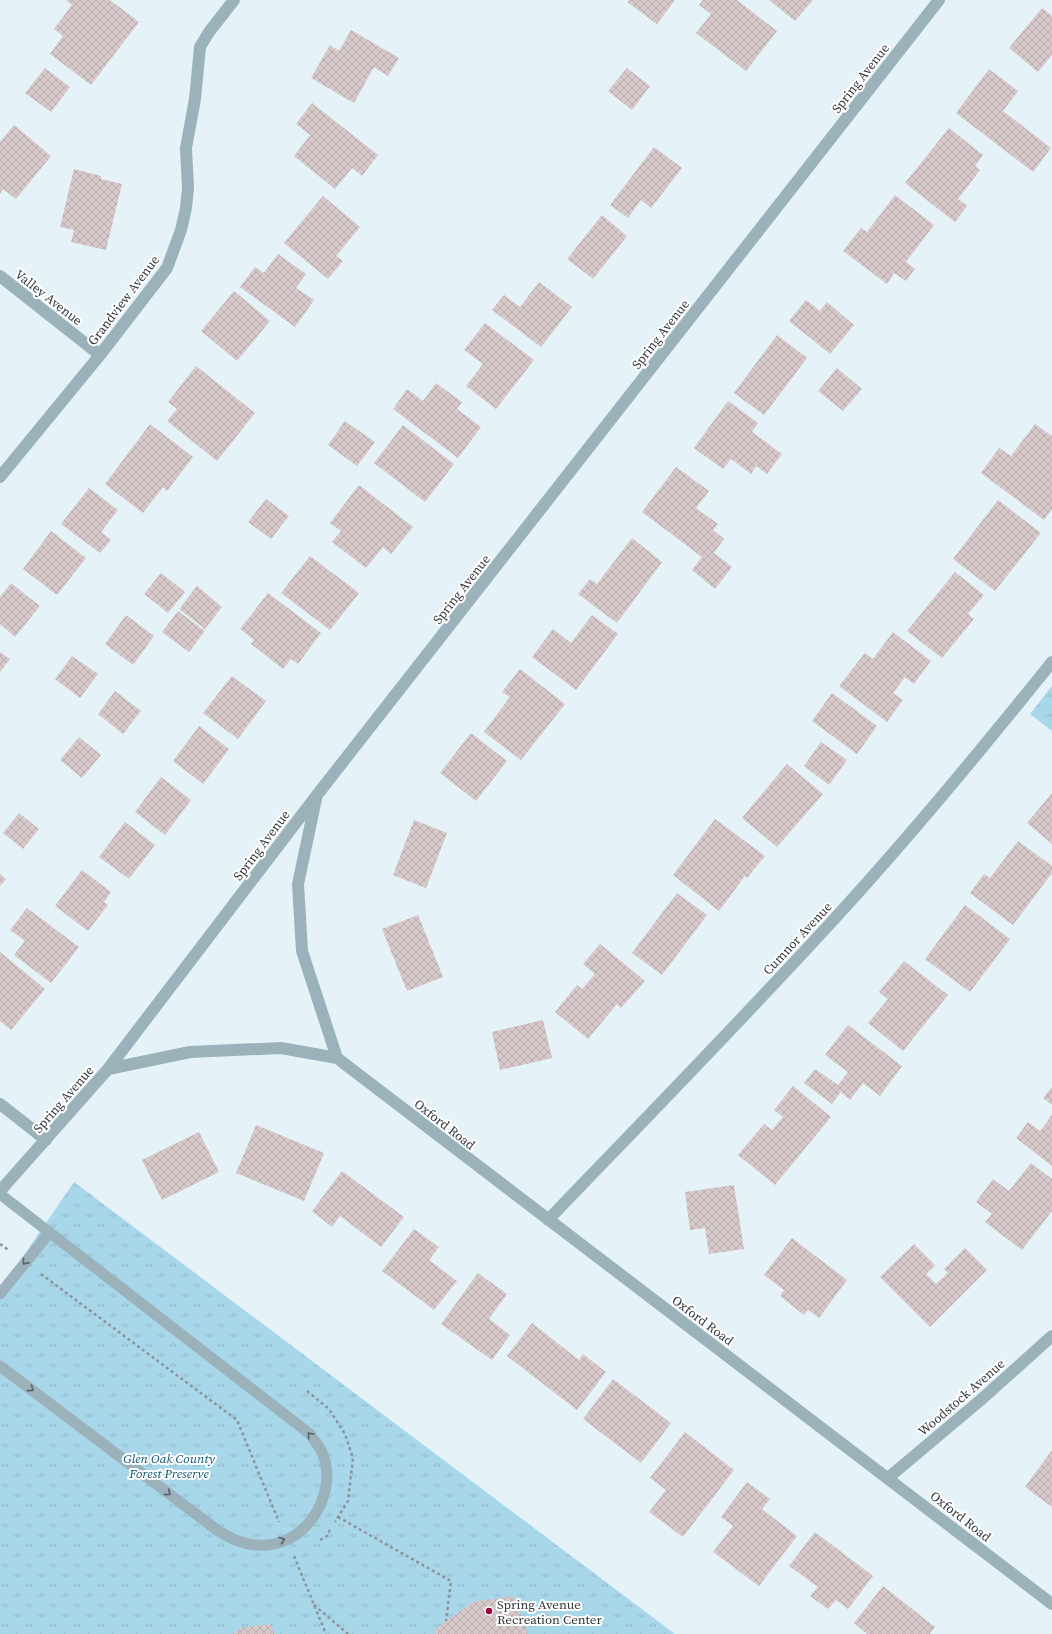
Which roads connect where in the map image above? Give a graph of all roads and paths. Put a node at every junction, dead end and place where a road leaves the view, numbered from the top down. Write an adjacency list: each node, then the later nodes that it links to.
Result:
1 (234, 0): 4 (street, Grandview Avenue)
2 (939, 0): 7 (street, Spring Avenue)
3 (0, 276): 4 (street, Valley Avenue)
4 (100, 355): 5 (street, Grandview Avenue)
5 (0, 477)
6 (1052, 662): 13 (street, Cumnor Avenue)
7 (317, 795): 8 (street); 9 (street, Spring Avenue)
8 (337, 1058): 9 (street, Oxford Road); 13 (street, Oxford Road)
9 (108, 1069): 11 (street, Spring Avenue)
10 (0, 1104): 11 (street)
11 (46, 1140): 12 (street, Spring Avenue)
12 (0, 1192): 14 (lane)
13 (548, 1220): 20 (street, Oxford Road)
14 (50, 1232): 16 (lane); 22 (lane, one-way to 14)
15 (0, 1244): 16 (path)
16 (25, 1262): 17 (lane, one-way to 17); 22 (path)
17 (0, 1294)
18 (1052, 1336): 20 (street, Woodstock Avenue)
19 (0, 1366): 22 (lane, one-way to 22)
20 (888, 1478): 23 (street, Oxford Road)
21 (338, 1517): 25 (path)
22 (286, 1539): 24 (path)
23 (1052, 1604)
24 (314, 1605): 26 (path); 27 (path)
25 (446, 1621)
26 (326, 1634)
27 (348, 1634)

